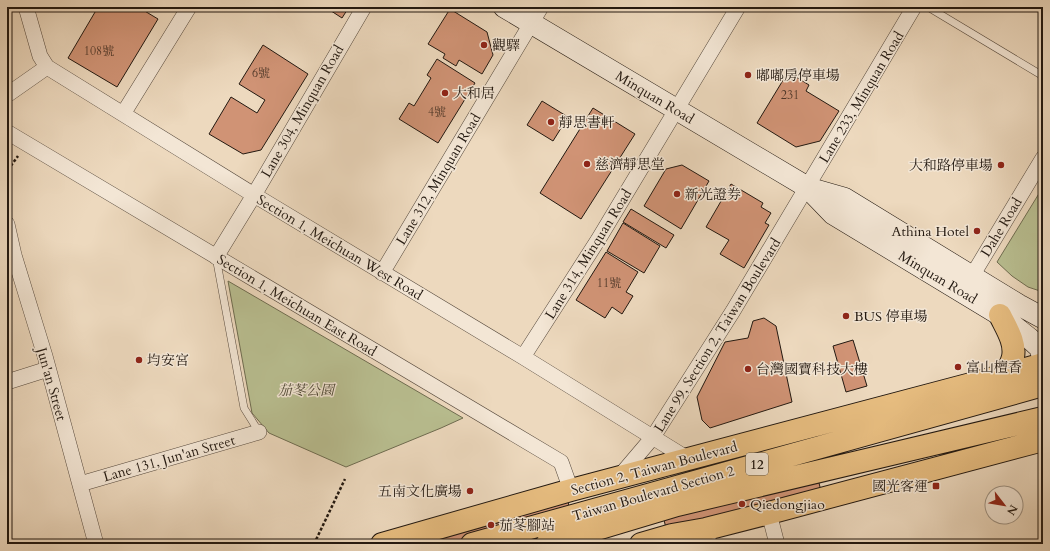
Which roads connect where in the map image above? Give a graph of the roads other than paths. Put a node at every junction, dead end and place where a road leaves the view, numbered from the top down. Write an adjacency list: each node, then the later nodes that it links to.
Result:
1 (26, 7): 9 (street)
2 (189, 7): 13 (street)
3 (364, 7): 17 (street, Lane 304, Minquan Road)
4 (504, 7): 8 (main road, Minquan Road)
5 (738, 7): 12 (street, Lane 314, Minquan Road)
6 (914, 7): 16 (street, Lane 233, Minquan Road)
7 (928, 7): 10 (lane)
8 (536, 15): 12 (main road, Minquan Road); 20 (street, Lane 312, Minquan Road)
9 (47, 67): 11 (street); 13 (street, Section 1, Meichuan West Road)
10 (1043, 76)
11 (7, 95)
12 (676, 109): 16 (main road, Minquan Road); 26 (street, Lane 314, Minquan Road)
13 (123, 114): 17 (street, Section 1, Meichuan West Road)
14 (7, 132): 19 (street, Section 1, Meichuan East Road)
15 (1043, 158): 21 (street, Dahe Road)
16 (807, 187): 21 (main road, Minquan Road); 24 (main road, Minquan Road); 36 (street, Lane 99, Section 2, Taiwan Boulevard)
17 (254, 195): 19 (street, Lane 304, Minquan Road); 20 (street, Section 1, Meichuan West Road)
18 (7, 224): 29 (street, Jun'an Street)
19 (216, 257): 35 (lane); 41 (street, Section 1, Meichuan East Road)
20 (382, 273): 26 (street, Section 1, Meichuan West Road)
21 (972, 276): 22 (main road, Minquan Road)
22 (1019, 305): 23 (main road); 25 (main road, Minquan Road)
23 (1043, 306)
24 (1000, 315): 27 (main road, Minquan Road); 30 (main road)
25 (1043, 318)
26 (523, 357): 36 (street, Section 1, Meichuan West Road)
27 (1043, 359)
28 (1043, 364): 30 (main road, Section 2, Taiwan Boulevard)
29 (48, 369): 31 (street); 40 (street, Jun'an Street)
30 (1006, 375): 33 (main road); 38 (main road, Section 2, Taiwan Boulevard)
31 (7, 382)
32 (1043, 384): 33 (main road, Taiwan Boulevard Section 2 / 12)
33 (995, 397): 46 (main road, Taiwan Boulevard Section 2 / 12)
34 (1043, 418): 47 (main road, Taiwan Boulevard Section 2 / 12)
35 (259, 432): 40 (street, Lane 131, Jun'an Street)
36 (653, 437): 38 (street, Section 1, Meichuan West Road); 39 (street, Lane 99, Section 2, Taiwan Boulevard)
37 (1043, 440): 42 (main road)
38 (688, 458): 39 (main road, Section 2, Taiwan Boulevard)
39 (619, 477): 41 (main road, Section 2, Taiwan Boulevard)
40 (80, 484): 45 (street, Jun'an Street)
41 (571, 490): 44 (main road, Section 2, Taiwan Boulevard)
42 (769, 513): 43 (main road); 49 (street)
43 (708, 537): 48 (main road)
44 (392, 543)
45 (96, 544)
46 (472, 544)
47 (547, 544)
48 (641, 544)
49 (777, 544)

